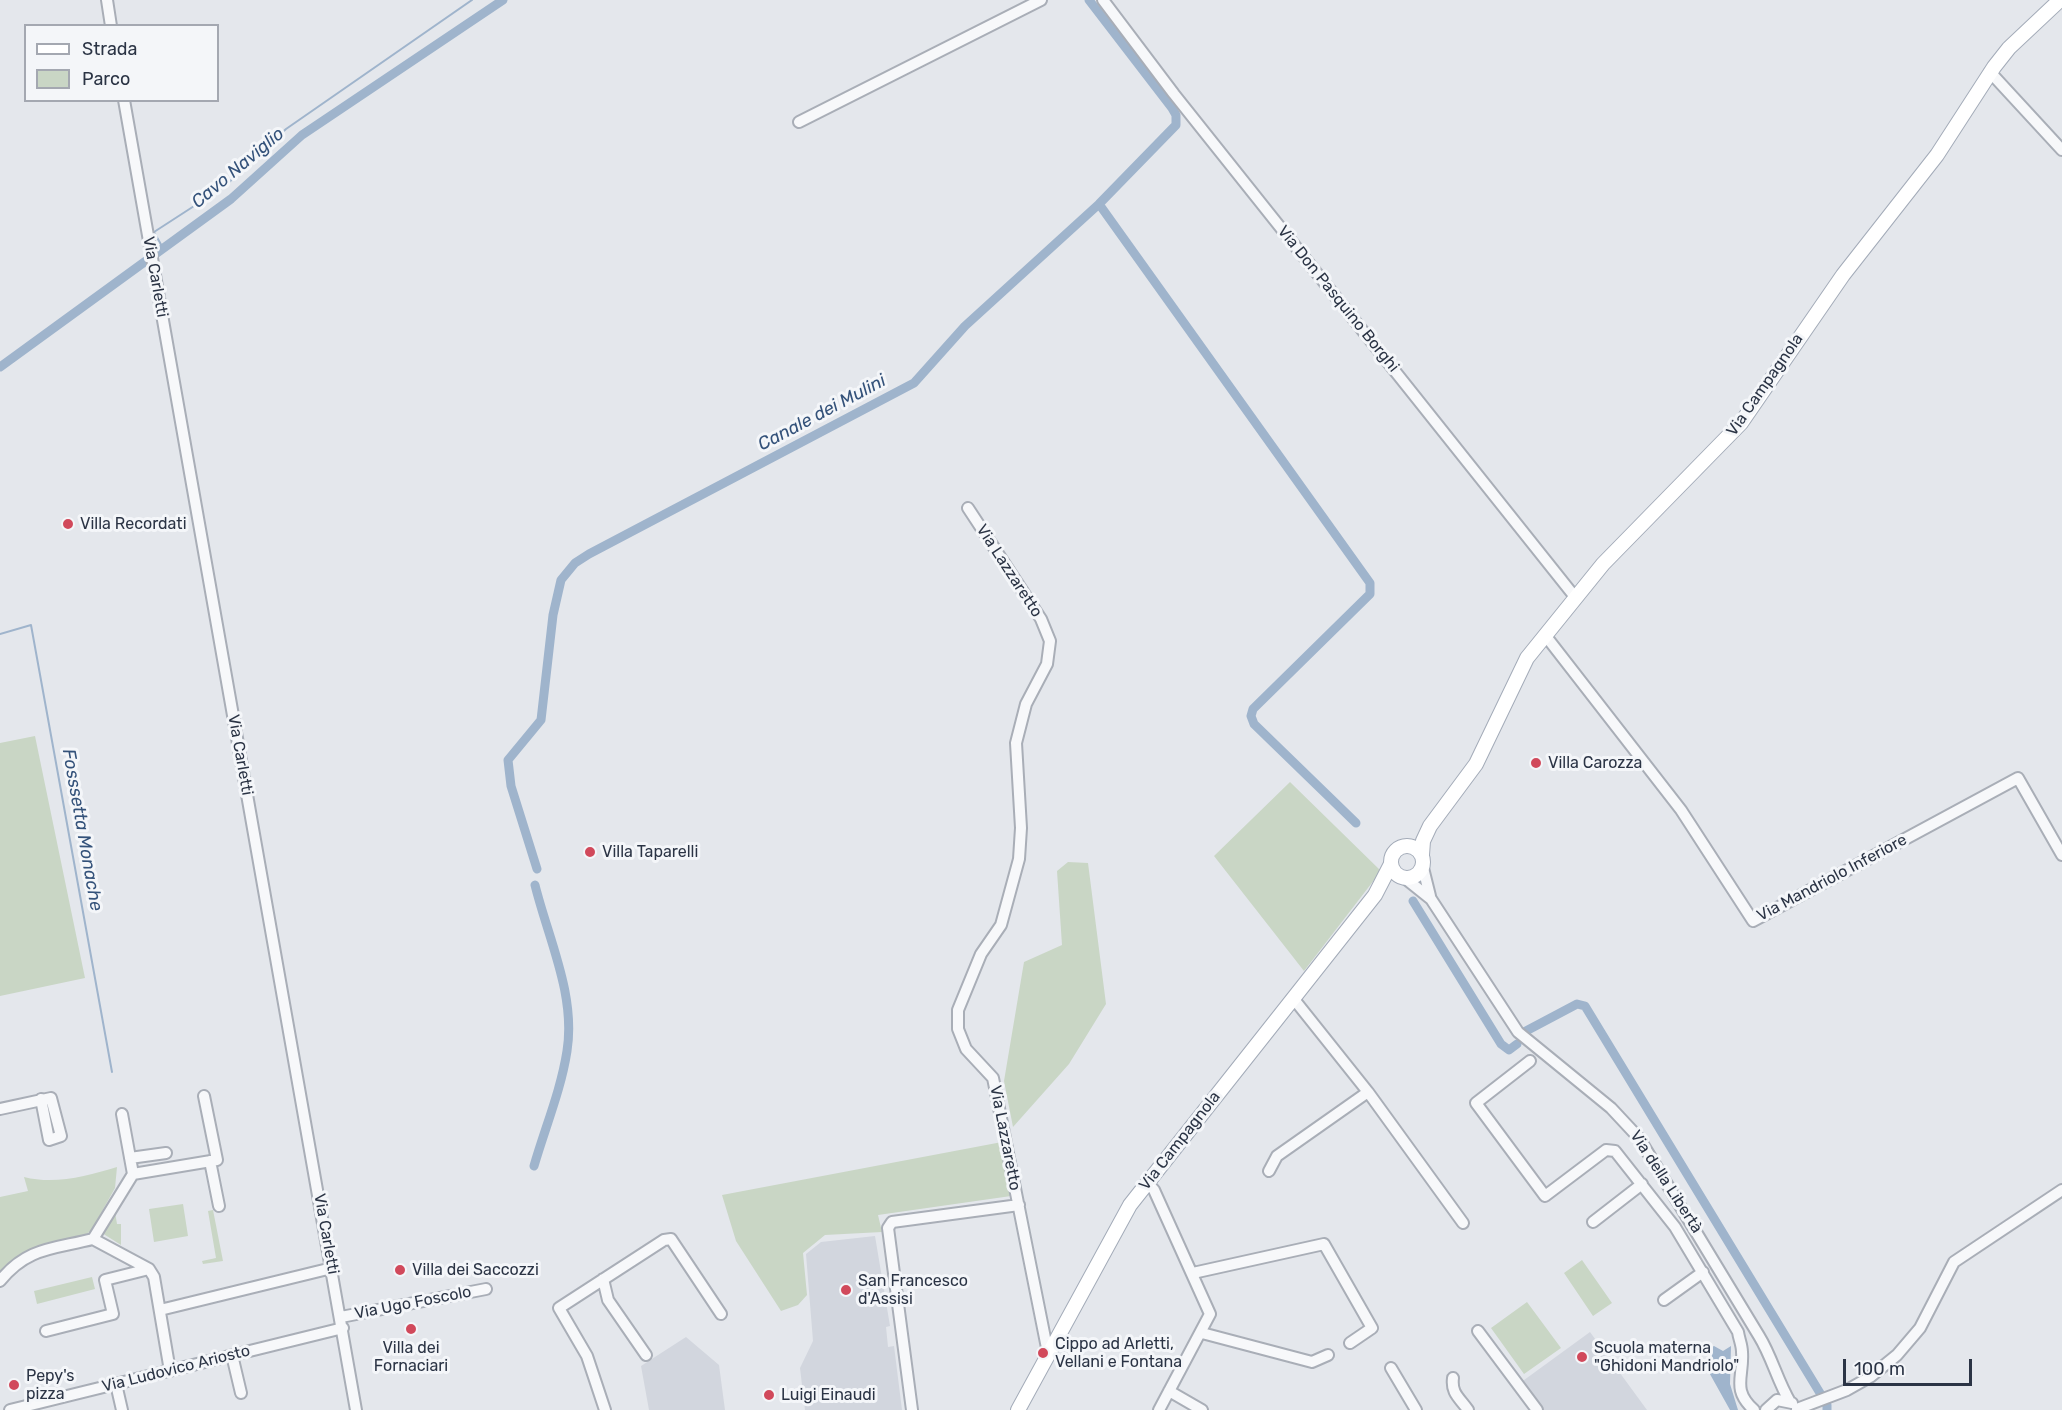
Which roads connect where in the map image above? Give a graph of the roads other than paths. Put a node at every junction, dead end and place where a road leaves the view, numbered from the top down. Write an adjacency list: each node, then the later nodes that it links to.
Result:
1 (106, 0): 5 (street)
2 (1041, 0): 8 (street)
3 (1103, 0): 11 (street, Via Don Pasquino Borghi)
4 (2060, 0): 6 (main road, Via Campagnola)
5 (111, 24)
6 (1990, 72): 9 (street); 11 (main road, Via Campagnola)
7 (124, 102): 41 (street, Via Carletti)
8 (799, 122)
9 (2062, 150)
10 (968, 508): 36 (street, Via Lazzaretto)
11 (1575, 597): 12 (main road, Via Campagnola)
12 (1545, 635): 13 (main road, Via Campagnola); 15 (street, Via Mandriolo Inferiore)
13 (1430, 826): 14 (main road, Via Campagnola); 16 (main road, Via Campagnola)
14 (1406, 846): 16 (main road); 17 (main road, Via Campagnola)
15 (2062, 855)
16 (1422, 862): 18 (main road, Via Campagnola); 20 (street, Via della Libertà)
17 (1391, 864): 18 (main road); 19 (main road, Via Campagnola)
18 (1404, 878): 19 (main road, Via Campagnola); 20 (street, Via della Libertà)
19 (1375, 895): 21 (main road, Via Campagnola)
20 (1431, 900): 63 (street, Via della Libertà)
21 (1293, 998): 23 (street); 33 (main road, Via Campagnola)
22 (1530, 1061): 34 (street)
23 (1368, 1092): 31 (street); 39 (street)
24 (204, 1096): 30 (street)
25 (41, 1100): 26 (street)
26 (0, 1109)
27 (122, 1114): 29 (street)
28 (166, 1153): 29 (street)
29 (130, 1158): 32 (street)
30 (210, 1161): 32 (street); 37 (street)
31 (1269, 1171)
32 (134, 1174): 40 (street)
33 (1147, 1182): 44 (street); 56 (main road, Via Campagnola)
34 (1642, 1184): 38 (street); 43 (street)
35 (2062, 1190): 68 (street)
36 (1019, 1205): 56 (street, Via Lazzaretto); 74 (street)
37 (219, 1206)
38 (1593, 1222)
39 (1463, 1223)
40 (93, 1239): 42 (street); 46 (street)
41 (332, 1268): 49 (street); 51 (street, Via Carletti)
42 (149, 1269): 49 (street); 52 (street)
43 (1703, 1272): 48 (street); 69 (street)
44 (1193, 1273): 54 (street); 55 (street)
45 (603, 1279): 50 (street); 59 (street); 73 (street)
46 (0, 1281)
47 (486, 1289): 51 (street, Via Ugo Foscolo)
48 (1664, 1300)
49 (160, 1310): 61 (street)
50 (721, 1314)
51 (342, 1323): 57 (street, Via Ludovico Ariosto); 72 (street, Via Carletti)
52 (46, 1331)
53 (1478, 1331): 80 (street)
54 (1202, 1333): 58 (street); 65 (street)
55 (1350, 1343)
56 (1048, 1353): 75 (main road, Via Campagnola)
57 (232, 1355): 61 (street, Via Ludovico Ariosto); 66 (street)
58 (1328, 1355)
59 (646, 1356)
60 (1391, 1368): 78 (street)
61 (170, 1371): 64 (street, Via Ludovico Ariosto)
62 (1453, 1378): 79 (street)
63 (1777, 1380): 67 (street, Via della Libertà); 68 (street, Via della Libertà)
64 (116, 1384): 70 (street, Via Ludovico Ariosto); 71 (street)
65 (1169, 1391): 76 (street); 77 (street)
66 (241, 1393)
67 (1769, 1406): 68 (street); 69 (street)
68 (1795, 1407)
69 (1752, 1408)
70 (10, 1410)
71 (122, 1410)
72 (356, 1410)
73 (605, 1410)
74 (912, 1410)
75 (1018, 1410)
76 (1159, 1410)
77 (1202, 1410)
78 (1416, 1410)
79 (1468, 1410)
80 (1537, 1410)

